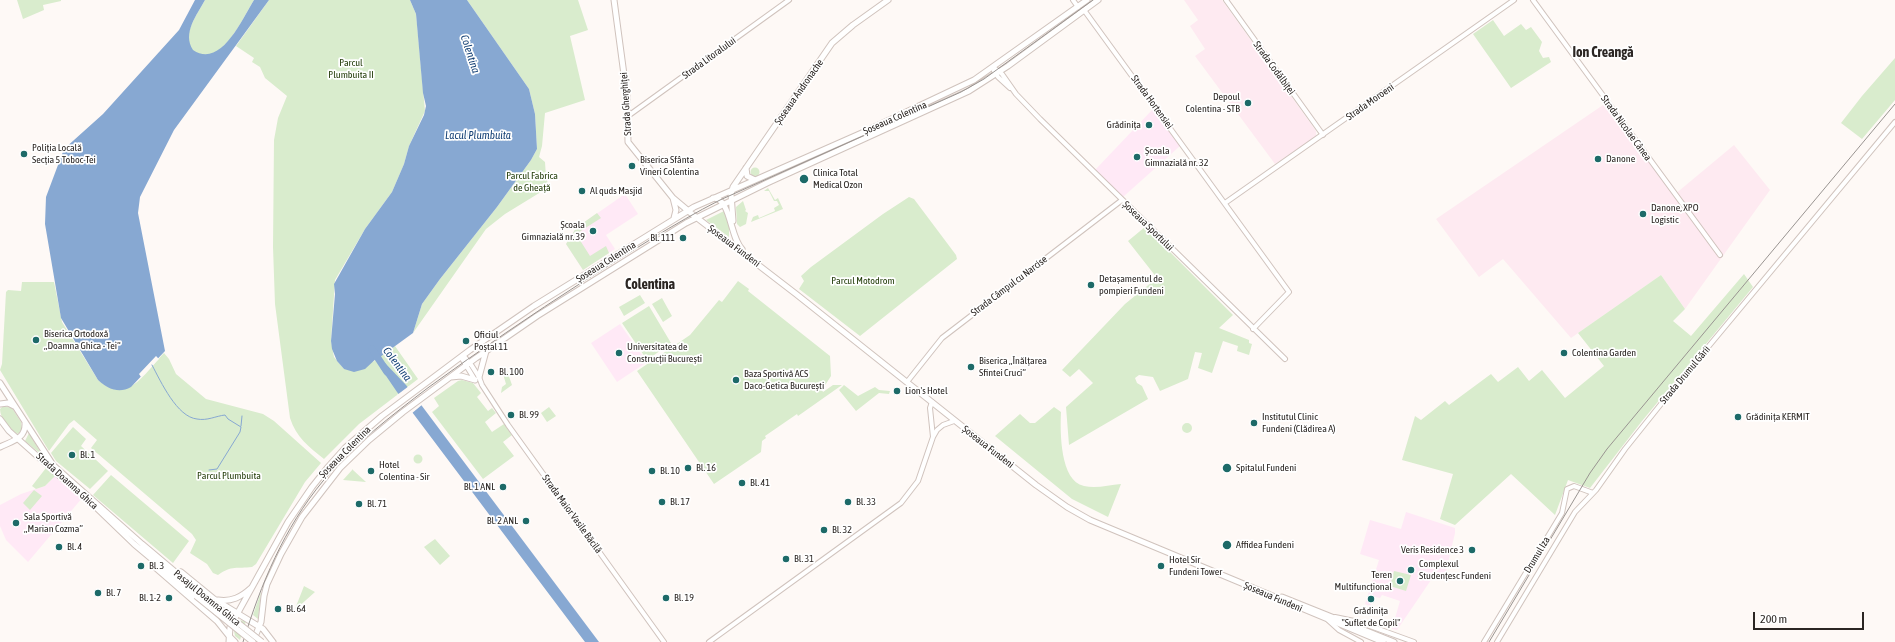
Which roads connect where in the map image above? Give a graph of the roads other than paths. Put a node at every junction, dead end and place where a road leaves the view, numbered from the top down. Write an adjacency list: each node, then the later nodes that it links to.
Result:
1 (614, 0): 14 (main road, Strada Gherghiței)
2 (789, 0): 14 (street, Strada Litoralului)
3 (888, 0): 17 (main road, Șoseaua Andronache)
4 (1073, 0): 10 (street)
5 (1087, 0): 10 (main road, Șoseaua Colentina)
6 (1098, 0): 11 (main road, Șoseaua Colentina)
7 (1226, 0): 16 (street, Strada Codălbiței)
8 (1514, 0): 16 (street, Strada Moroeni)
9 (1533, 0): 31 (street, Strada Nicolae Cânea)
10 (1078, 7): 12 (main road, Șoseaua Colentina)
11 (1084, 10): 13 (main road, Șoseaua Colentina); 24 (street, Strada Hortensiei)
12 (993, 67): 13 (street, Șoseaua Sportului); 18 (main road, Șoseaua Colentina)
13 (998, 73): 22 (main road, Șoseaua Colentina); 23 (street, Șoseaua Sportului)
14 (628, 116): 20 (main road, Strada Gherghiței)
15 (1895, 122): 50 (street, Strada Drumul Gării)
16 (1323, 135): 24 (street, Strada Moroeni)
17 (746, 168): 18 (main road); 19 (main road, Șoseaua Andronache)
18 (754, 180): 19 (main road, Șoseaua Colentina)
19 (732, 190): 21 (main road, Șoseaua Colentina); 22 (main road, Șoseaua Andronache)
20 (673, 198): 26 (main road, Strada Gherghiței); 28 (main road)
21 (712, 198): 25 (main road); 26 (main road, Șoseaua Colentina)
22 (731, 200): 25 (main road, Șoseaua Colentina); 29 (main road, Șoseaua Fundeni)
23 (1122, 200): 32 (street, Șoseaua Sportului); 39 (street, Strada Câmpul cu Narcise)
24 (1225, 203): 32 (street, Strada Hortensiei)
25 (723, 204): 27 (main road, Șoseaua Colentina); 29 (main road, Șoseaua Fundeni)
26 (687, 210): 27 (main road, Șoseaua Fundeni); 28 (main road, Șoseaua Colentina)
27 (696, 218): 30 (main road, Șoseaua Fundeni); 33 (main road, Șoseaua Colentina)
28 (672, 220): 34 (main road, Șoseaua Colentina)
29 (733, 232): 30 (main road); 39 (main road, Șoseaua Fundeni)
30 (727, 240): 39 (main road, Șoseaua Fundeni)
31 (1720, 255)
32 (1253, 329): 35 (street, Șoseaua Sportului)
33 (487, 350): 36 (main road, Șoseaua Colentina); 38 (main road)
34 (462, 356): 36 (street, Strada Maior Vasile Băcilă); 54 (main road, Șoseaua Colentina)
35 (1285, 359)
36 (468, 364): 37 (main road, Șoseaua Colentina); 38 (street, Strada Maior Vasile Băcilă)
37 (450, 377): 38 (main road); 60 (main road, Șoseaua Colentina)
38 (477, 378): 66 (street, Strada Maior Vasile Băcilă)
39 (908, 381): 41 (main road, Șoseaua Fundeni); 58 (main road, Șoseaua Fundeni)
40 (0, 383): 43 (main road, Strada Doamna Ghica)
41 (932, 402): 46 (main road, Șoseaua Fundeni); 47 (street)
42 (0, 404): 43 (main road)
43 (15, 407): 45 (main road, Strada Doamna Ghica)
44 (0, 419): 48 (main road, Strada Doamna Ghica)
45 (24, 420): 48 (main road); 51 (main road, Strada Doamna Ghica)
46 (954, 421): 47 (street); 58 (main road, Șoseaua Fundeni)
47 (933, 437): 67 (street)
48 (18, 439): 49 (main road); 52 (main road, Strada Doamna Ghica)
49 (0, 447)
50 (1593, 493): 72 (street, Drumul Iza); 73 (street, Strada Drumul Gării)
51 (129, 533): 53 (main road, Strada Doamna Ghica); 56 (main road, Strada Doamna Ghica)
52 (134, 544): 53 (main road, Strada Doamna Ghica); 61 (main road, Strada Doamna Ghica)
53 (151, 555): 55 (main road, Pasajul Doamna Ghica)
54 (254, 585): 56 (main road); 57 (main road, Șoseaua Colentina)
55 (198, 594): 63 (main road, Pasajul Doamna Ghica, bridge); 64 (main road, Pasajul Doamna Ghica, bridge)
56 (214, 599): 57 (main road, Strada Doamna Ghica)
57 (238, 613): 60 (main road, Strada Doamna Ghica); 61 (main road, Șoseaua Colentina)
58 (1328, 618): 59 (main road, Șoseaua Fundeni); 68 (street, Șoseaua Fundeni); 71 (street, Șoseaua Fundeni)
59 (1337, 621): 69 (main road, Șoseaua Fundeni); 70 (main road, Șoseaua Fundeni)
60 (259, 627): 63 (main road, Șoseaua Colentina); 65 (main road, Strada Doamna Ghica)
61 (229, 639): 62 (main road, Strada Doamna Ghica)
62 (236, 642)
63 (253, 642)
64 (262, 642)
65 (273, 642)
66 (664, 642)
67 (709, 642)
68 (1361, 642)
69 (1383, 642)
70 (1394, 642)
71 (1414, 642)
72 (1484, 642)
73 (1497, 642)

